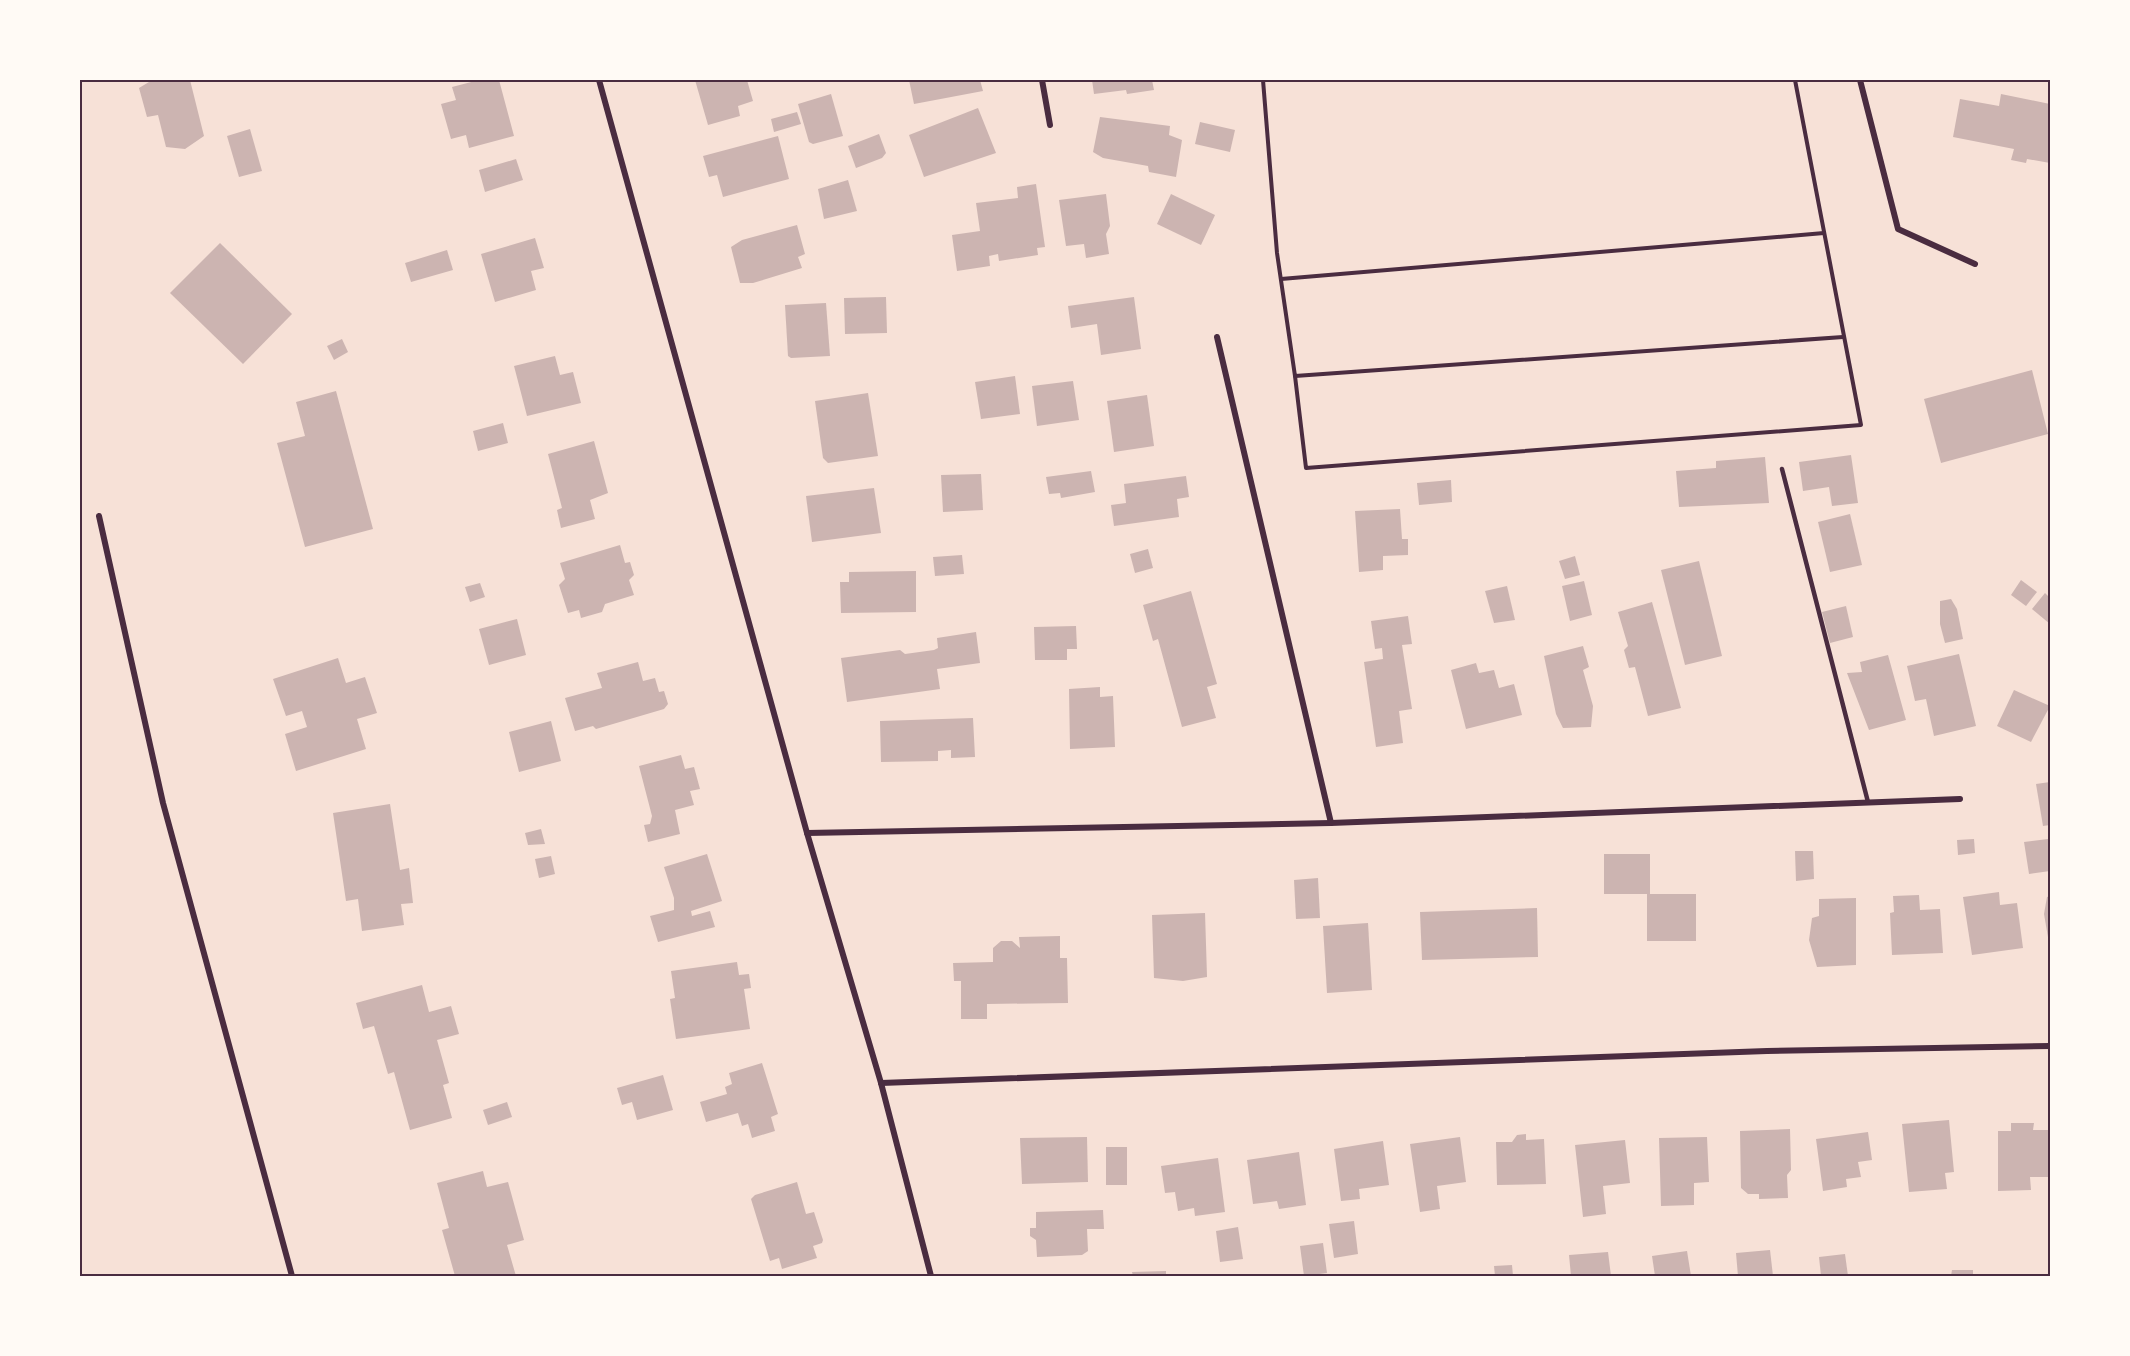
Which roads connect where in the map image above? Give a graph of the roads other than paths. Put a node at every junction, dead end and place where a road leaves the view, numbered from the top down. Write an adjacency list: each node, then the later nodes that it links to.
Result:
1 (599, 80): 12 (street)
2 (1042, 80): 4 (street)
3 (1860, 80): 5 (street)
4 (1050, 125)
5 (1975, 264)
6 (1217, 337): 11 (street)
7 (1782, 469): 10 (lane)
8 (99, 516): 15 (street)
9 (1960, 799): 10 (street)
10 (1868, 802): 11 (street)
11 (1331, 823): 12 (street)
12 (807, 832): 14 (street)
13 (2050, 1046): 14 (street)
14 (881, 1083): 16 (street)
15 (292, 1276)
16 (932, 1276)

